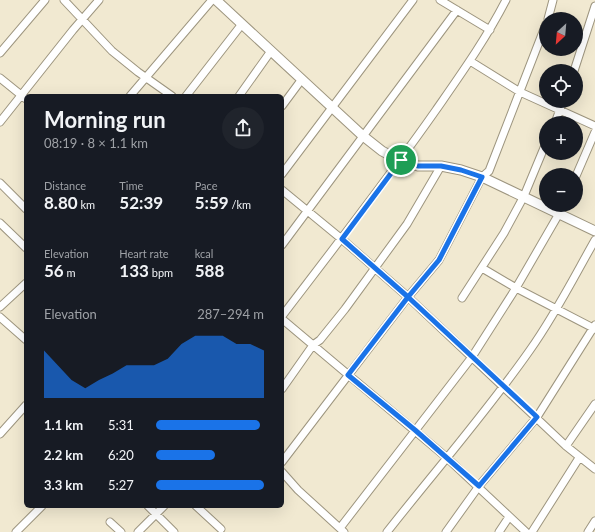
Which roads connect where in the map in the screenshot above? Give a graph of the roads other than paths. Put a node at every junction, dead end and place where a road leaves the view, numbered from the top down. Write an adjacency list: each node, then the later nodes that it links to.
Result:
1 (45, 0): 17 (street)
2 (64, 0): 25 (street)
3 (99, 0): 23 (street)
4 (212, 0): 24 (street)
5 (216, 0): 13 (main road)
6 (413, 0): 30 (street)
7 (440, 0): 11 (street)
8 (506, 0): 14 (street)
9 (553, 0): 12 (street)
10 (595, 6): 19 (street)
11 (457, 10): 14 (street); 36 (street)
12 (550, 12)
13 (242, 24): 16 (main road); 26 (street)
14 (490, 30): 18 (street)
15 (539, 42): 22 (street)
16 (271, 51): 21 (main road); 27 (street)
17 (0, 53)
18 (470, 61): 22 (street); 37 (street)
19 (576, 64)
20 (0, 78): 28 (street)
21 (302, 79): 29 (street); 30 (main road)
22 (520, 92): 31 (street); 42 (street)
23 (26, 94)
24 (132, 94)
25 (169, 94)
26 (188, 94)
27 (239, 94)
28 (24, 97): 33 (street)
29 (284, 103)
30 (332, 107): 36 (main road); 41 (street)
31 (560, 110): 32 (street); 34 (street)
32 (558, 116)
33 (0, 122)
34 (595, 126)
35 (595, 132): 40 (street)
36 (364, 136): 37 (main road); 48 (street)
37 (401, 160): 39 (main road); 53 (street)
38 (539, 160): 45 (street)
39 (441, 166): 42 (main road); 57 (street)
40 (579, 168)
41 (284, 171)
42 (482, 177): 45 (main road); 61 (street)
43 (0, 183): 47 (street)
44 (284, 192): 48 (street)
45 (524, 196): 46 (main road); 58 (street)
46 (539, 201)
47 (24, 207)
48 (307, 211): 53 (street); 55 (street)
49 (560, 212): 60 (street)
50 (566, 212): 52 (main road)
51 (0, 223): 56 (street)
52 (595, 231)
53 (342, 239): 57 (street); 65 (street)
54 (595, 240): 64 (street)
55 (284, 242)
56 (24, 246)
57 (374, 267): 61 (street); 70 (street)
58 (482, 268): 60 (street); 62 (street)
59 (24, 288): 63 (street)
60 (516, 288): 64 (street); 71 (street)
61 (408, 297): 71 (street); 72 (street)
62 (462, 298)
63 (0, 307)
64 (556, 309): 68 (street); 74 (street)
65 (284, 313)
66 (0, 317): 69 (street)
67 (284, 321): 70 (street)
68 (594, 327): 77 (street)
69 (24, 338)
70 (313, 345): 72 (street); 73 (street)
71 (472, 357): 74 (street); 78 (street)
72 (348, 375): 78 (street); 83 (street)
73 (284, 386)
74 (503, 386): 77 (street); 81 (street)
75 (595, 404): 80 (street)
76 (24, 407): 79 (street)
77 (537, 417): 80 (street); 86 (street)
78 (415, 430): 81 (street); 95 (street)
79 (0, 434)
80 (566, 446): 82 (street)
81 (446, 457): 86 (street); 100 (street)
82 (579, 458): 84 (street); 104 (street)
83 (284, 459)
84 (595, 469)
85 (284, 474): 95 (street)
86 (479, 486): 91 (street); 101 (street)
87 (40, 508): 96 (street)
88 (150, 508): 99 (street)
89 (162, 508): 98 (street)
90 (198, 508): 94 (street)
91 (509, 517): 102 (street); 103 (street)
92 (595, 521): 105 (street)
93 (110, 522): 97 (street)
94 (221, 529)
95 (342, 530)
96 (16, 532)
97 (122, 532)
98 (138, 532)
99 (174, 532)
100 (387, 532)
101 (446, 532)
102 (499, 532)
103 (526, 532)
104 (532, 532)
105 (588, 532)

